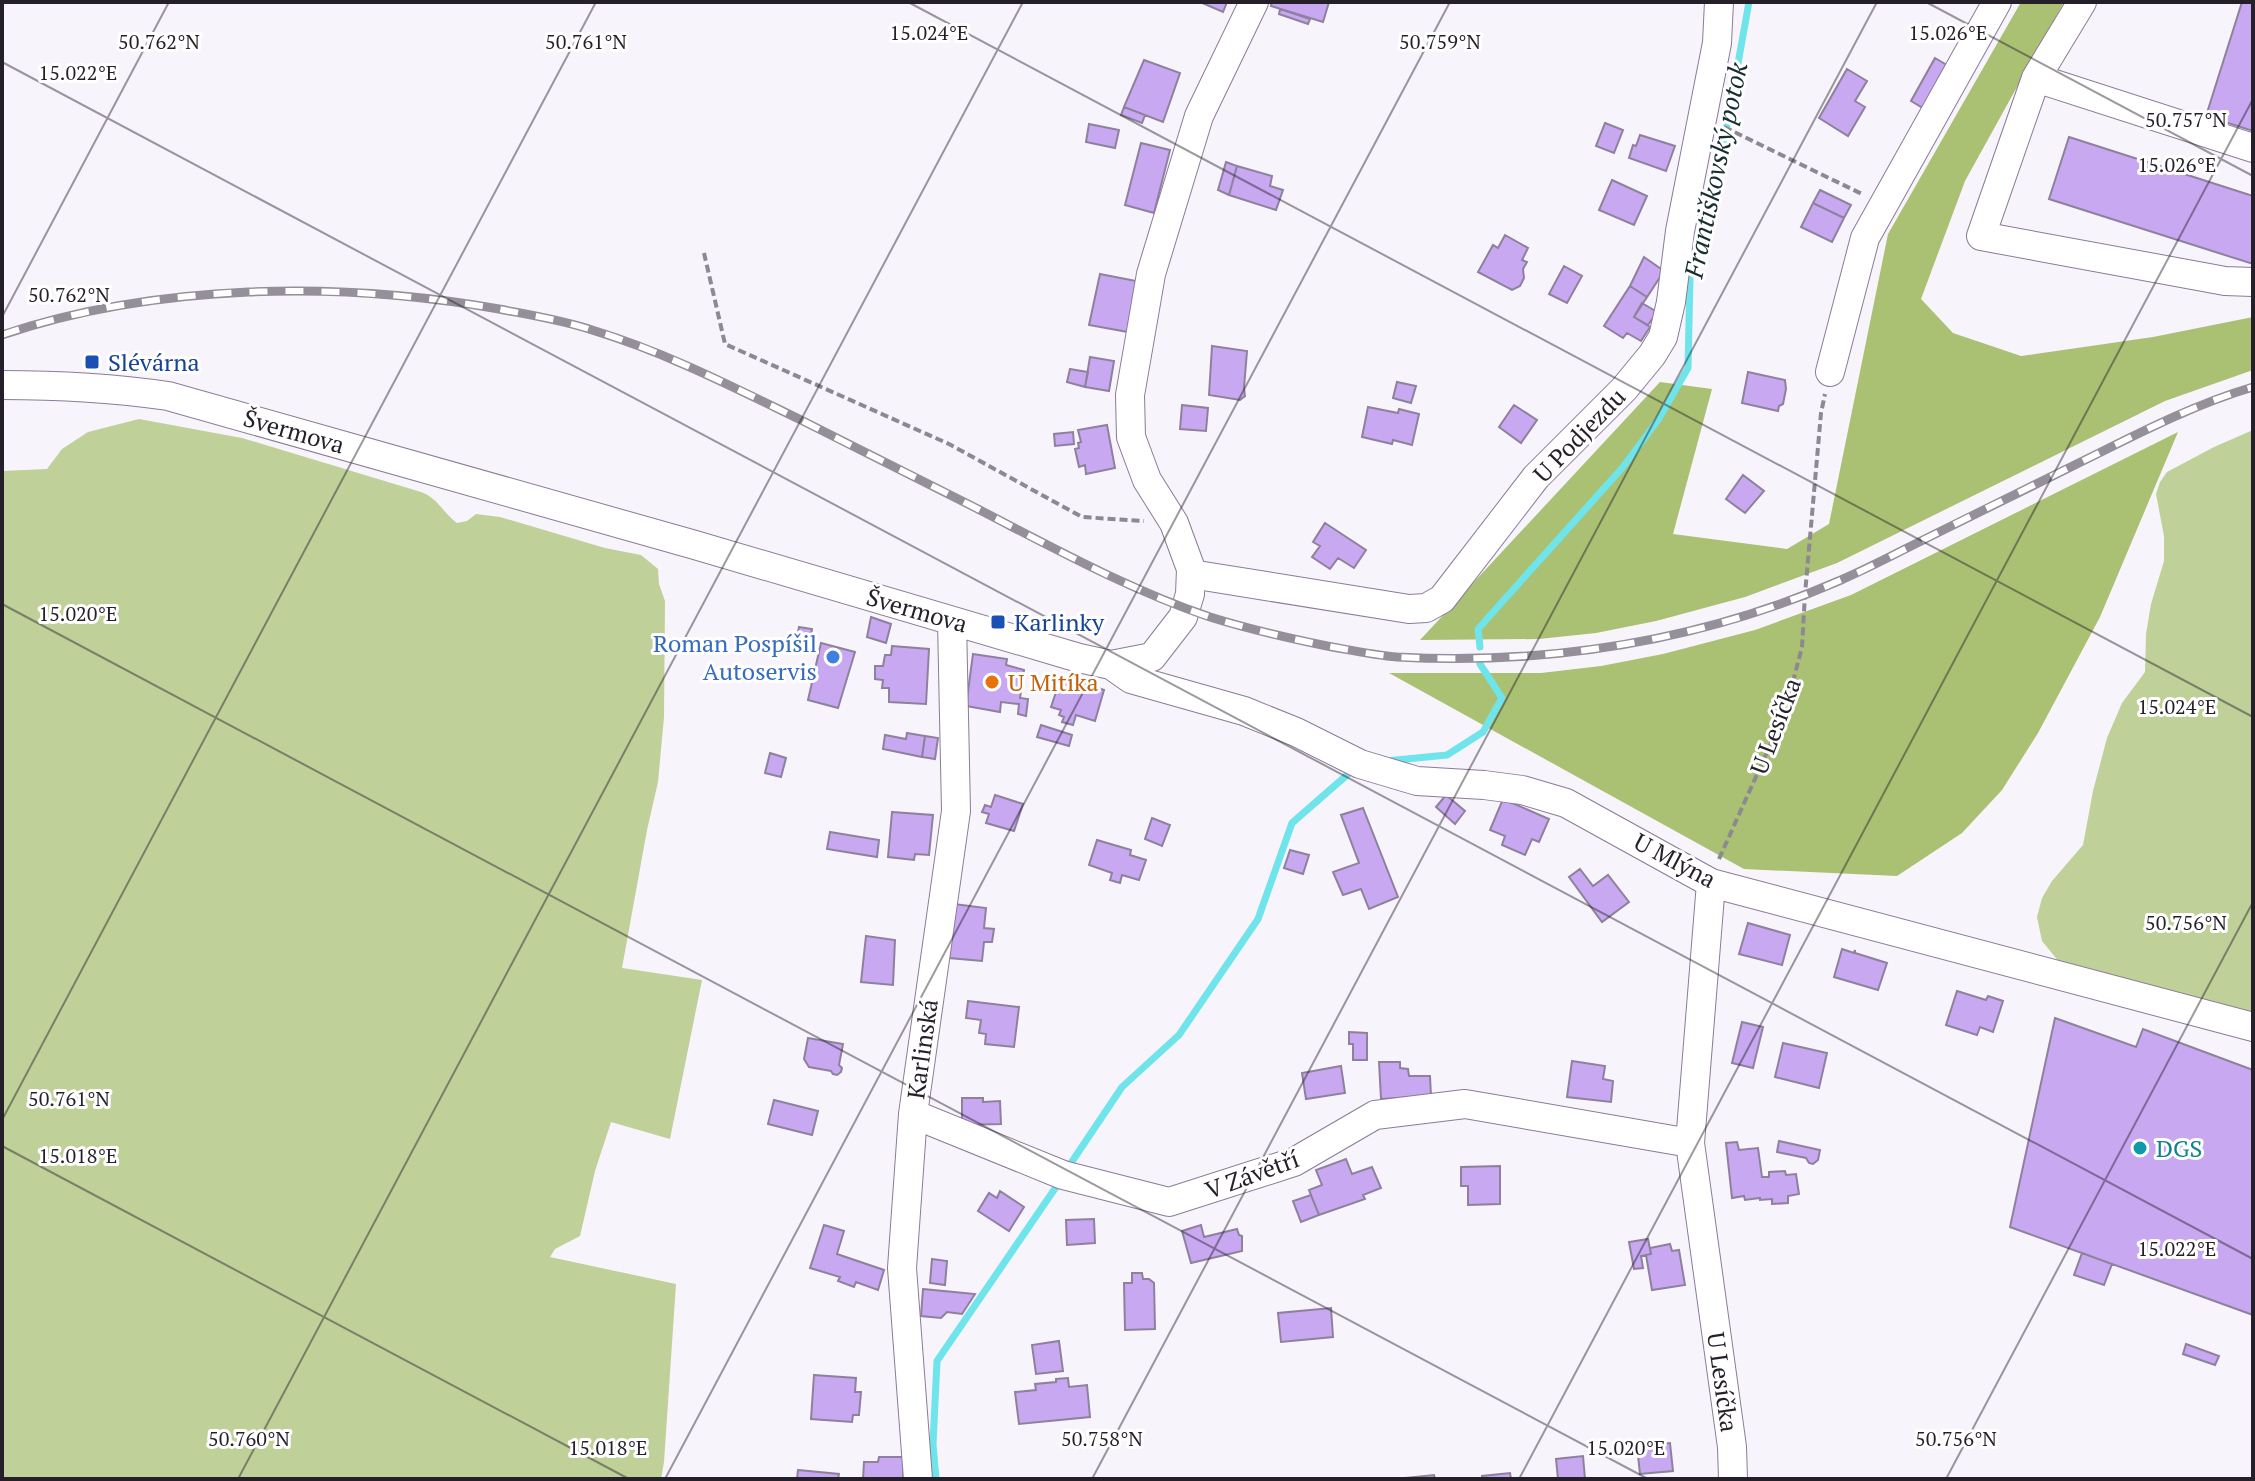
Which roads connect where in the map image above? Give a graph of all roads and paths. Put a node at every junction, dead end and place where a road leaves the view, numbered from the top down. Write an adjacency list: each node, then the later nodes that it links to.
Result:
1 (1254, 2): 13 (street, Švermova)
2 (1719, 2): 14 (street, U Podjezdu)
3 (1997, 2): 8 (street)
4 (2082, 2): 5 (street)
5 (2036, 78): 7 (street); 10 (street)
6 (1732, 131): 8 (path)
7 (2253, 148)
8 (1884, 205): 11 (street)
9 (704, 253): 13 (path)
10 (2253, 282)
11 (1830, 372): 17 (path, U Lesíčka)
12 (2, 385): 15 (street, Švermova)
13 (1174, 523): 14 (street, Švermova)
14 (1191, 574): 16 (street, Švermova)
15 (952, 621): 16 (street, Švermova); 19 (street, Karlinská)
16 (1111, 665): 17 (street, U Mlýna)
17 (1711, 883): 18 (street, U Mlýna); 20 (street, U Lesíčka)
18 (2253, 1027)
19 (913, 1114): 20 (street, V Závětří); 21 (street, Karlinská)
20 (1690, 1143): 22 (street, U Lesíčka)
21 (918, 1479)
22 (1733, 1479)

